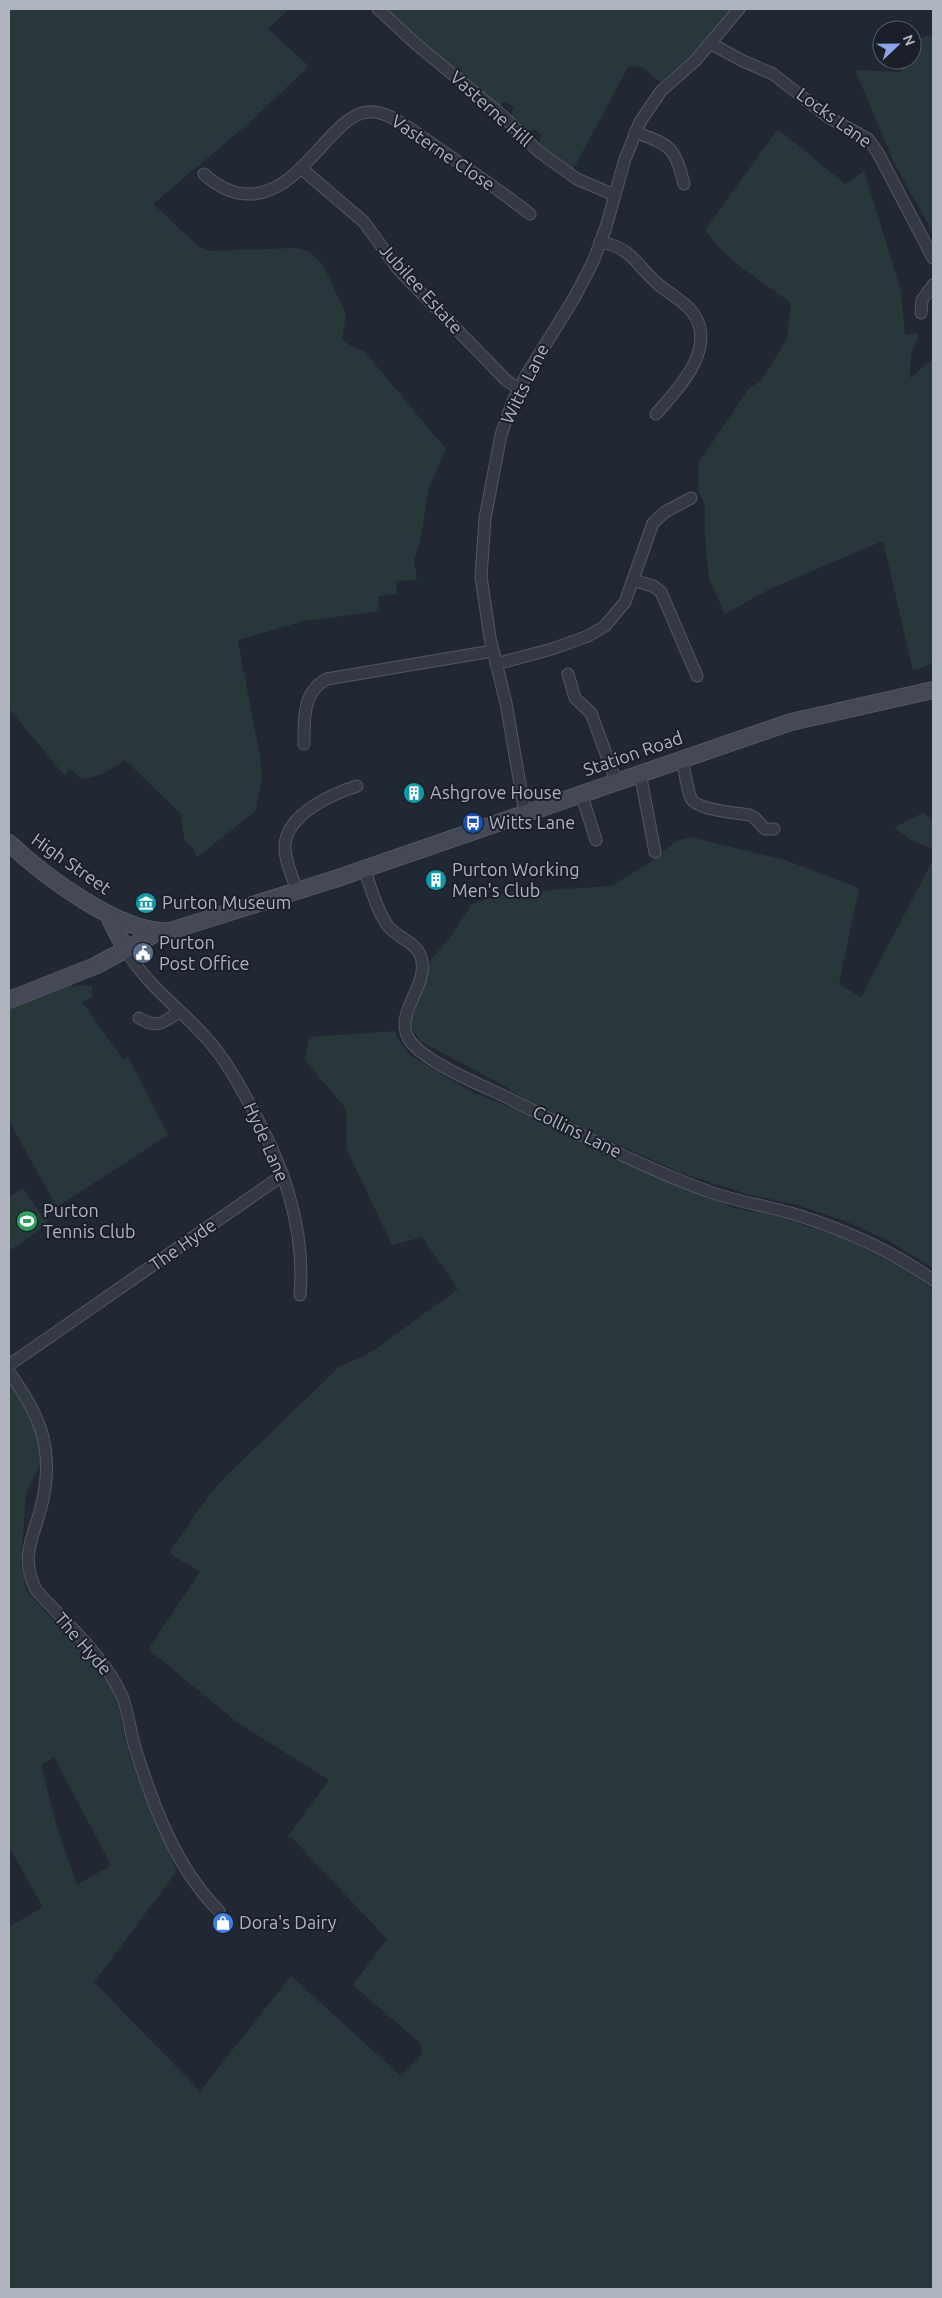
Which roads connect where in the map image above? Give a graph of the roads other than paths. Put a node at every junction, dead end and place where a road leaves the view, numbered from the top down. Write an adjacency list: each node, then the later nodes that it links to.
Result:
1 (378, 9): 8 (street, Vasterne Hill)
2 (739, 9): 3 (street, Witts Lane)
3 (710, 43): 4 (street, Witts Lane); 11 (street, Locks Lane)
4 (635, 132): 7 (street); 8 (street, Witts Lane)
5 (302, 169): 6 (street, Vasterne Close); 9 (street, Vasterne Close); 14 (street, Jubilee Estate)
6 (204, 174)
7 (684, 184)
8 (614, 195): 10 (street, Witts Lane)
9 (530, 214)
10 (600, 242): 14 (street, Witts Lane); 15 (street)
11 (933, 258)
12 (933, 285): 13 (street)
13 (922, 313)
14 (519, 388): 18 (street, Witts Lane)
15 (656, 414)
16 (691, 498): 17 (street)
17 (633, 580): 19 (street); 21 (street)
18 (492, 651): 19 (street, Witts Lane); 23 (street)
19 (496, 664): 29 (street, Witts Lane)
20 (568, 674): 26 (street)
21 (697, 676)
22 (933, 690): 24 (street, Station Road)
23 (304, 744)
24 (682, 759): 25 (street, Station Road); 30 (street)
25 (640, 773): 26 (street, Station Road); 33 (street)
26 (616, 781): 28 (street, Station Road)
27 (357, 786): 35 (street)
28 (581, 793): 29 (street, Station Road); 31 (street)
29 (525, 813): 34 (street, Station Road)
30 (774, 830)
31 (596, 840)
32 (9, 843): 36 (street, High Street)
33 (655, 852)
34 (364, 868): 35 (street, Station Road); 44 (street, Collins Lane)
35 (297, 891): 37 (street, Station Road)
36 (111, 915): 38 (street, High Street); 39 (street, High Street)
37 (180, 928): 38 (street, High Street)
38 (154, 931): 39 (street)
39 (126, 950): 40 (street); 41 (street, Hyde Lane)
40 (9, 1000)
41 (179, 1012): 42 (street); 43 (street, Hyde Lane)
42 (138, 1018)
43 (283, 1175): 45 (street, Hyde Lane); 46 (street, The Hyde)
44 (933, 1280)
45 (300, 1295)
46 (9, 1366)
47 (9, 1372): 48 (street, The Hyde)
48 (219, 1911)

